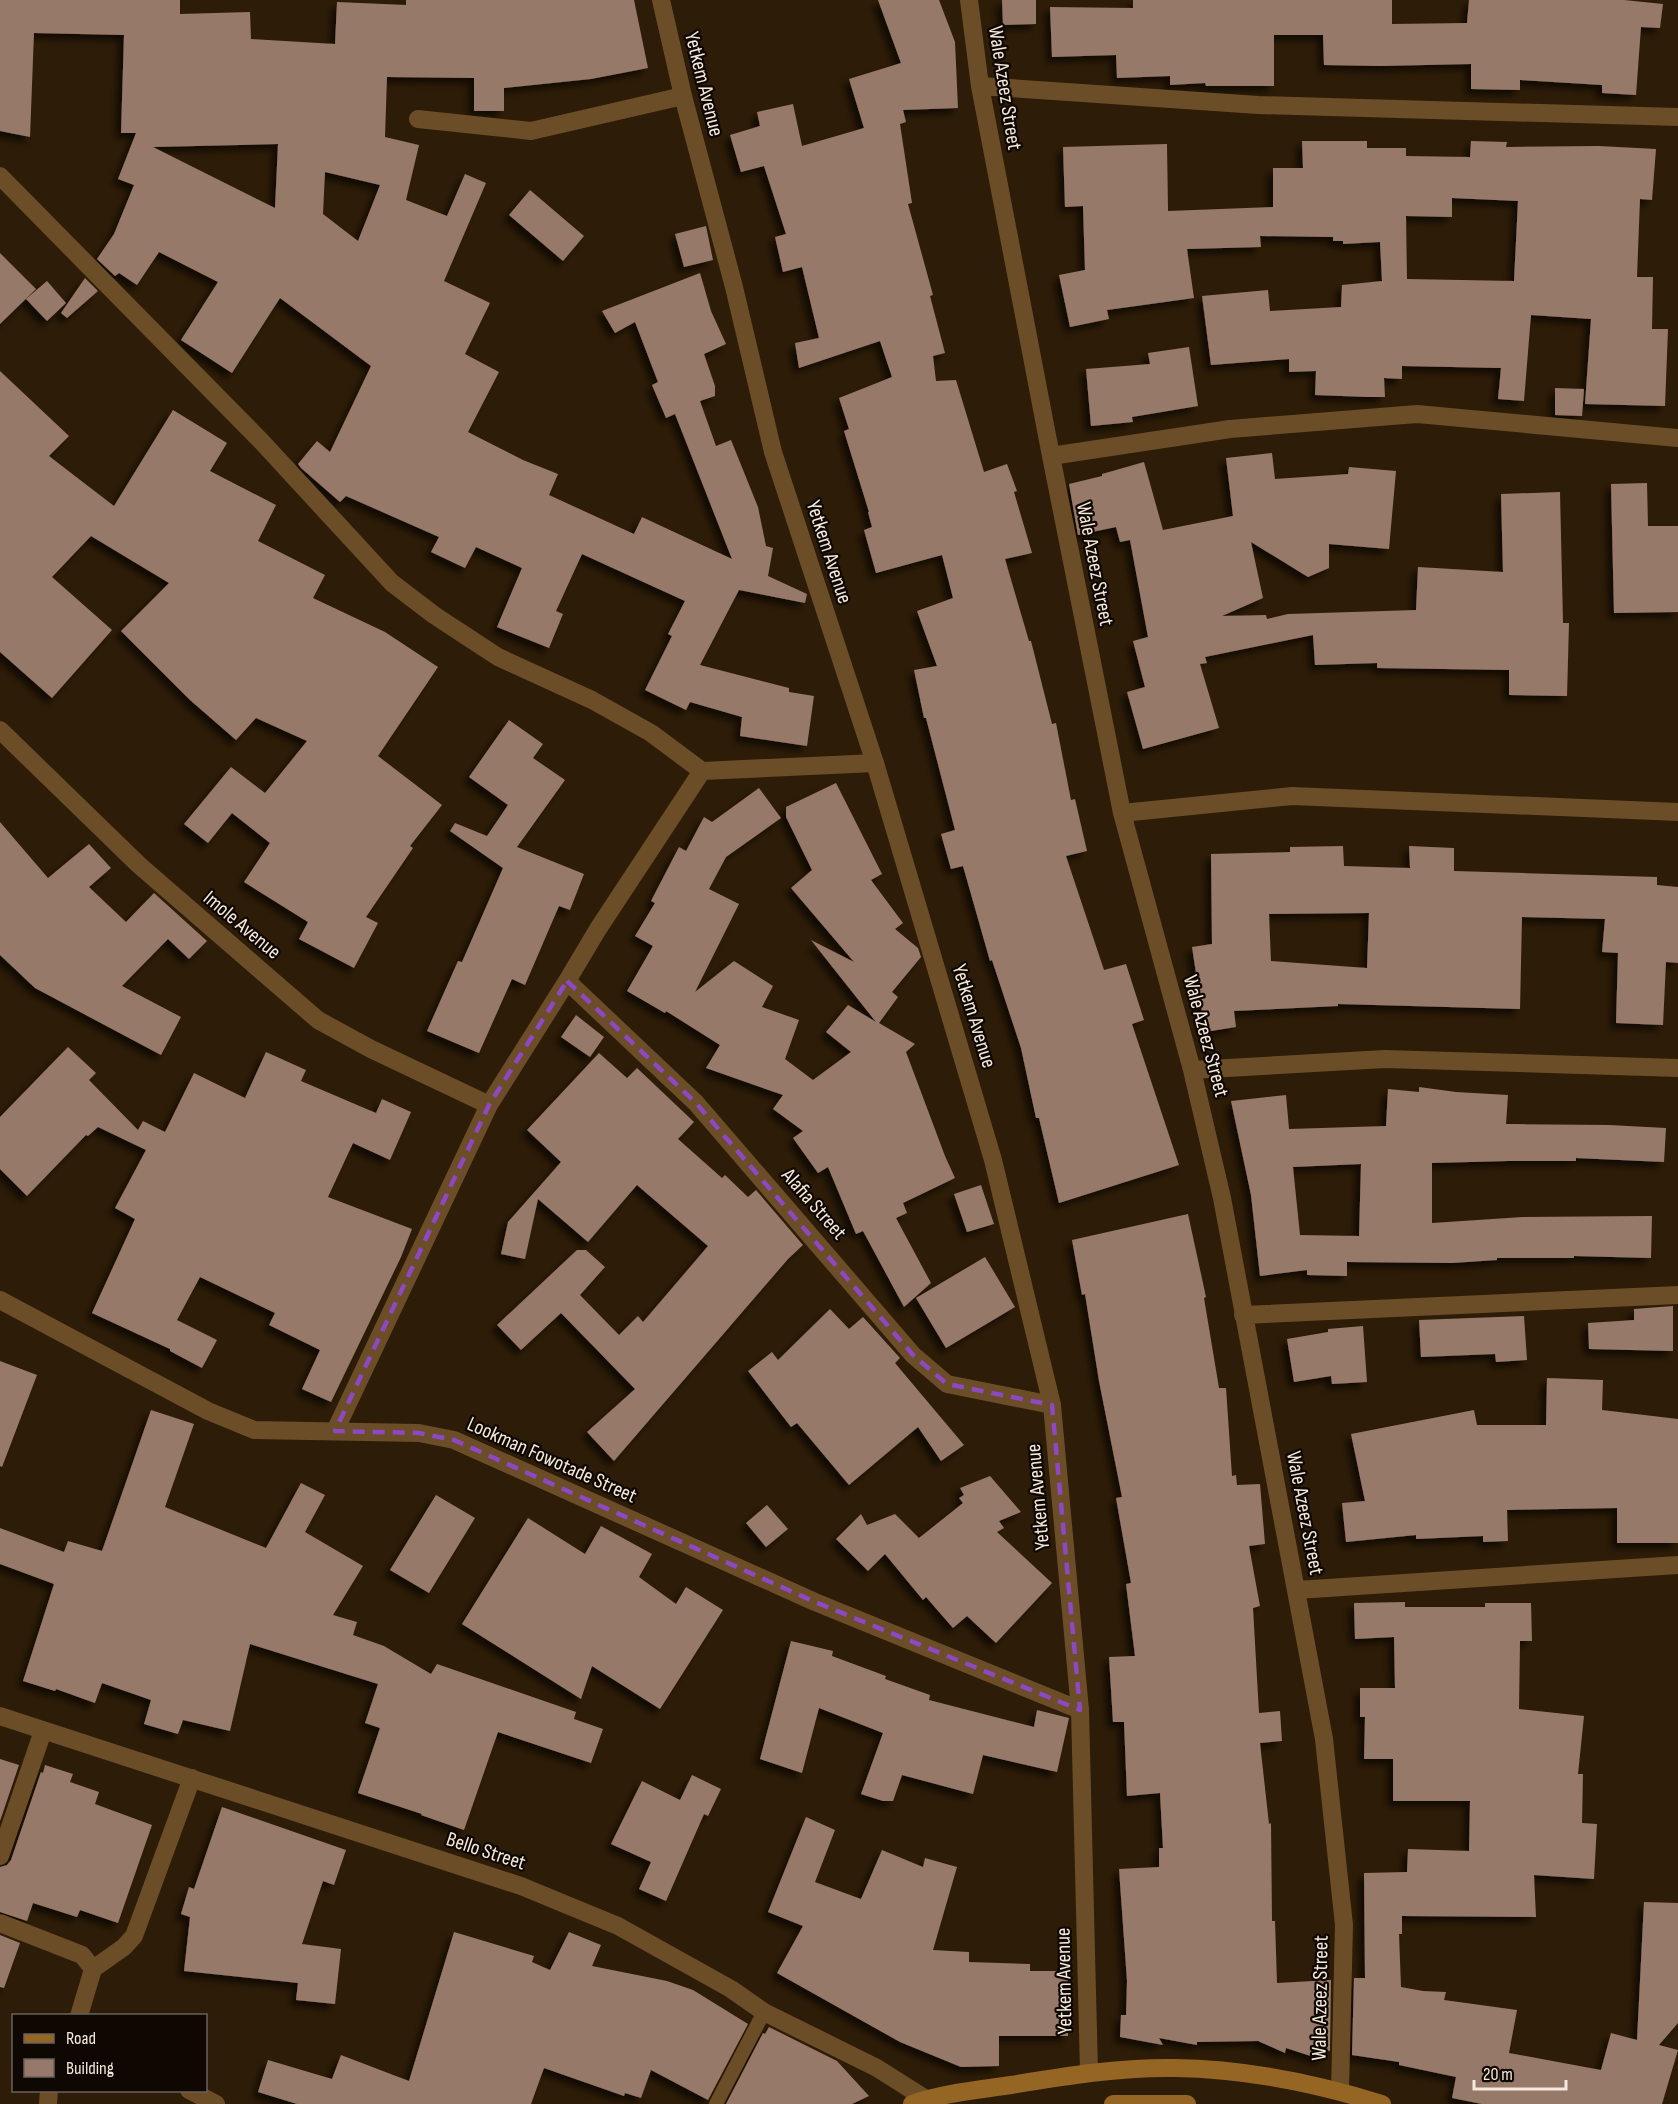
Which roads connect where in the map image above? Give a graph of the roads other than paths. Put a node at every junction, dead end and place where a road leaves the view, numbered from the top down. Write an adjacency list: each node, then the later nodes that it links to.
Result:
1 (661, 0): 4 (street, Yetkem Avenue)
2 (969, 0): 3 (street, Wale Azeez Street)
3 (980, 86): 5 (street); 9 (street, Wale Azeez Street)
4 (683, 96): 6 (street); 11 (street, Yetkem Avenue)
5 (1678, 117)
6 (418, 118)
7 (0, 176): 12 (street)
8 (1678, 438): 9 (street)
9 (1051, 456): 14 (street, Wale Azeez Street)
10 (0, 730): 18 (street, Imole Avenue)
11 (875, 763): 12 (street); 22 (street, Yetkem Avenue)
12 (702, 771): 15 (street)
13 (1678, 812): 14 (street)
14 (1122, 813): 17 (street, Wale Azeez Street)
15 (567, 981): 18 (street); 22 (street, Alafia Street)
16 (1678, 1068): 17 (street)
17 (1192, 1070): 21 (street, Wale Azeez Street)
18 (489, 1105): 23 (street)
19 (1678, 1295): 21 (street)
20 (0, 1300): 23 (street, Lookman Fowotade Street)
21 (1243, 1315): 25 (street, Wale Azeez Street)
22 (1052, 1405): 26 (street, Yetkem Avenue)
23 (335, 1431): 26 (street, Lookman Fowotade Street)
24 (1678, 1564): 25 (street)
25 (1297, 1590): 36 (street, Wale Azeez Street)
26 (1080, 1710): 35 (street, Yetkem Avenue)
27 (0, 1716): 28 (street, Bello Street)
28 (43, 1731): 29 (street, Bello Street); 30 (street)
29 (192, 1778): 32 (street); 33 (street, Bello Street)
30 (0, 1856)
31 (0, 1923): 32 (street)
32 (93, 1969): 34 (street)
33 (764, 2013): 38 (street, Bello Street); 40 (lane)
34 (79, 2014)
35 (1089, 2072): 36 (main road); 38 (main road)
36 (1340, 2091): 43 (main road)
37 (191, 2092): 39 (street)
38 (919, 2102)
39 (216, 2104)
40 (716, 2104)
41 (1113, 2104): 42 (main road)
42 (1187, 2104)
43 (1382, 2104)

